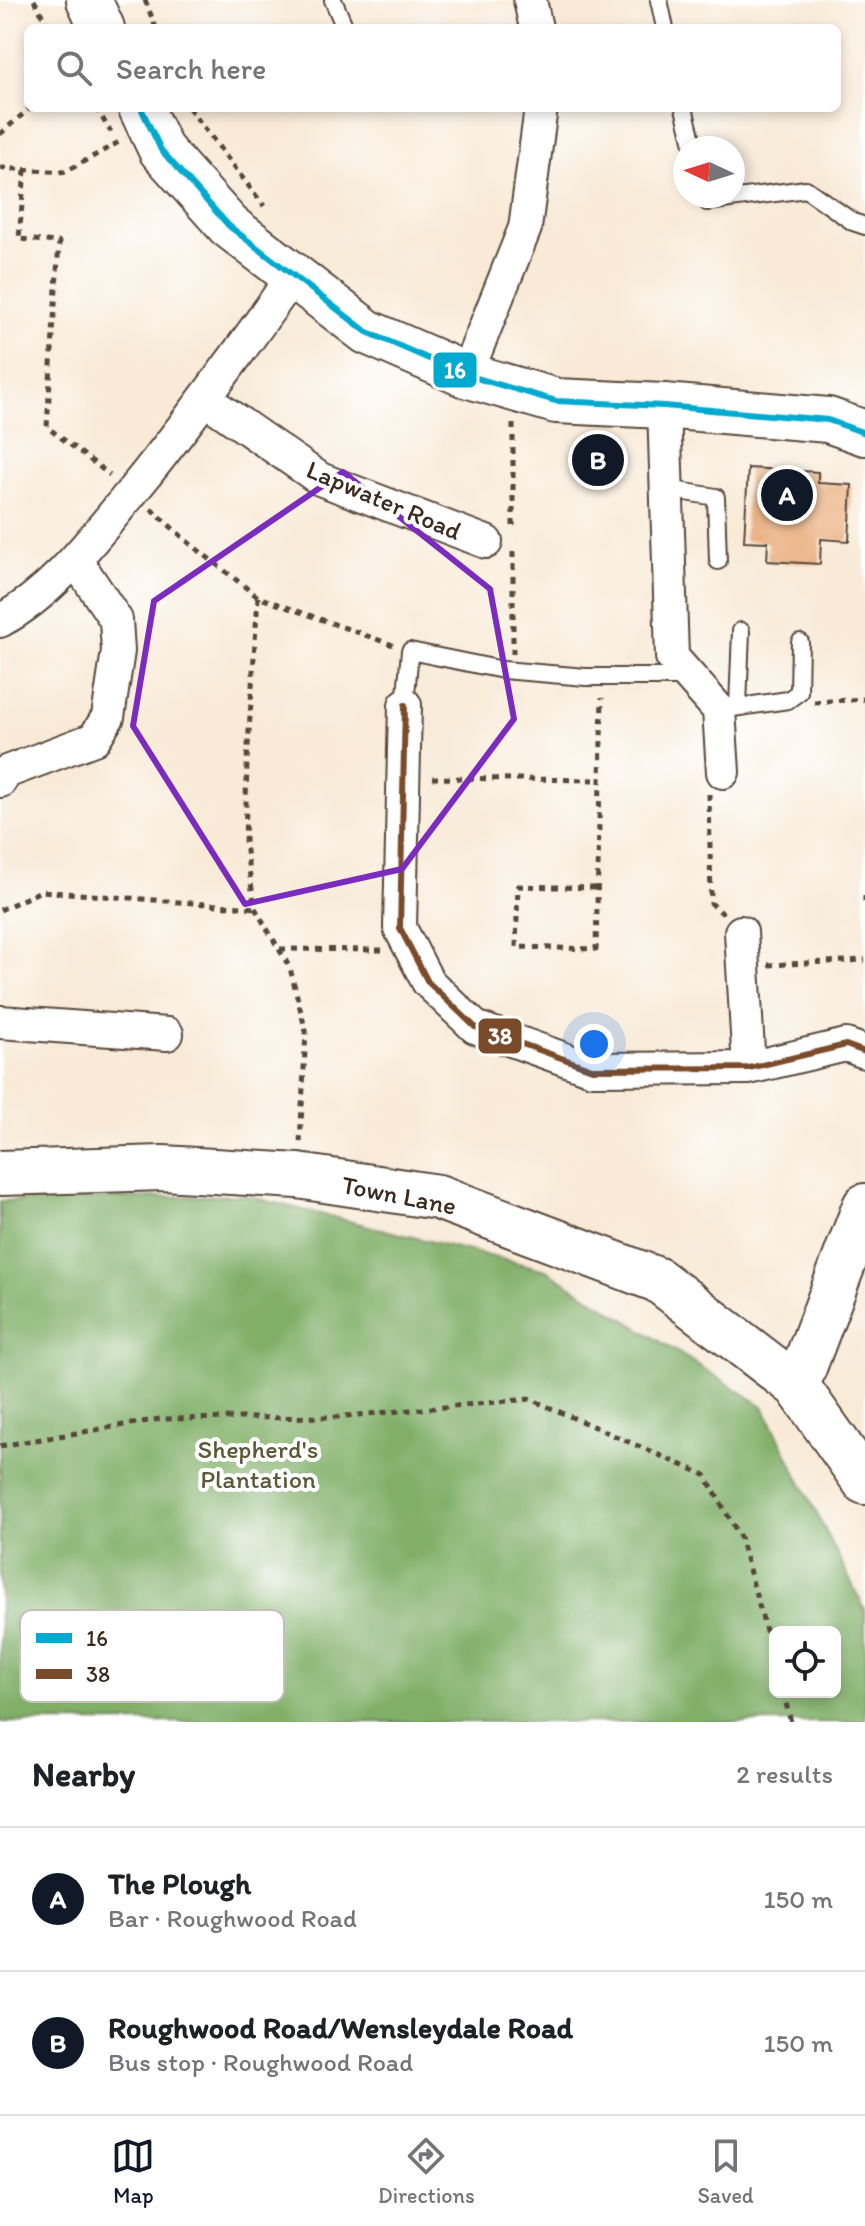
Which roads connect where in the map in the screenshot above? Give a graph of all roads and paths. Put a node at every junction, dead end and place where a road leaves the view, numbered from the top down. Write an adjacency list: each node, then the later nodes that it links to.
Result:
1 (34, 0): 7 (path)
2 (89, 0): 8 (street)
3 (145, 0): 9 (path)
4 (333, 0): 10 (lane)
5 (530, 0): 11 (street)
6 (659, 0): 12 (lane)
7 (47, 24)
8 (100, 24)
9 (154, 24)
10 (343, 24)
11 (535, 24)
12 (664, 24)
13 (25, 112): 19 (path)
14 (105, 112): 18 (path)
15 (192, 112): 23 (path)
16 (540, 112): 26 (street)
17 (685, 112): 20 (lane)
18 (136, 126): 21 (path); 25 (street)
19 (0, 134)
20 (691, 136)
21 (0, 168)
22 (745, 197): 24 (lane)
23 (273, 218)
24 (865, 226)
25 (293, 276): 26 (street); 27 (street)
26 (466, 375): 28 (street)
27 (205, 399): 31 (street, Lapwater Road); 32 (street)
28 (664, 406): 29 (street); 30 (street)
29 (865, 433)
30 (667, 489): 33 (lane); 39 (street)
31 (486, 542)
32 (76, 560): 35 (street); 47 (street)
33 (718, 561)
34 (258, 597): 51 (path)
35 (0, 621)
36 (741, 631): 43 (lane)
37 (800, 642): 41 (lane)
38 (602, 677): 39 (lane); 42 (lane); 46 (path)
39 (689, 677): 43 (street)
40 (865, 699): 41 (path)
41 (788, 700): 43 (lane)
42 (405, 705): 45 (street)
43 (729, 708): 44 (street)
44 (723, 772): 53 (path)
45 (404, 778): 46 (path); 55 (street)
46 (599, 780): 48 (path)
47 (0, 781)
48 (595, 888): 48 (path)
49 (865, 896): 50 (path)
50 (865, 906)
51 (255, 908): 52 (path); 54 (path)
52 (0, 910)
53 (741, 932): 57 (street)
54 (279, 949): 55 (path); 63 (path)
55 (412, 951): 61 (street)
56 (865, 960): 57 (path)
57 (743, 966): 61 (street)
58 (0, 1022): 59 (street)
59 (167, 1034)
60 (865, 1052): 61 (street)
61 (749, 1068)
62 (0, 1173): 63 (street, Town Lane)
63 (298, 1176): 65 (street, Town Lane)
64 (865, 1206): 65 (street)
65 (797, 1386): 67 (street, Town Lane)
66 (0, 1446): 68 (path)
67 (865, 1482)
68 (769, 1641)
69 (785, 1698): 70 (path)
70 (791, 1722)

